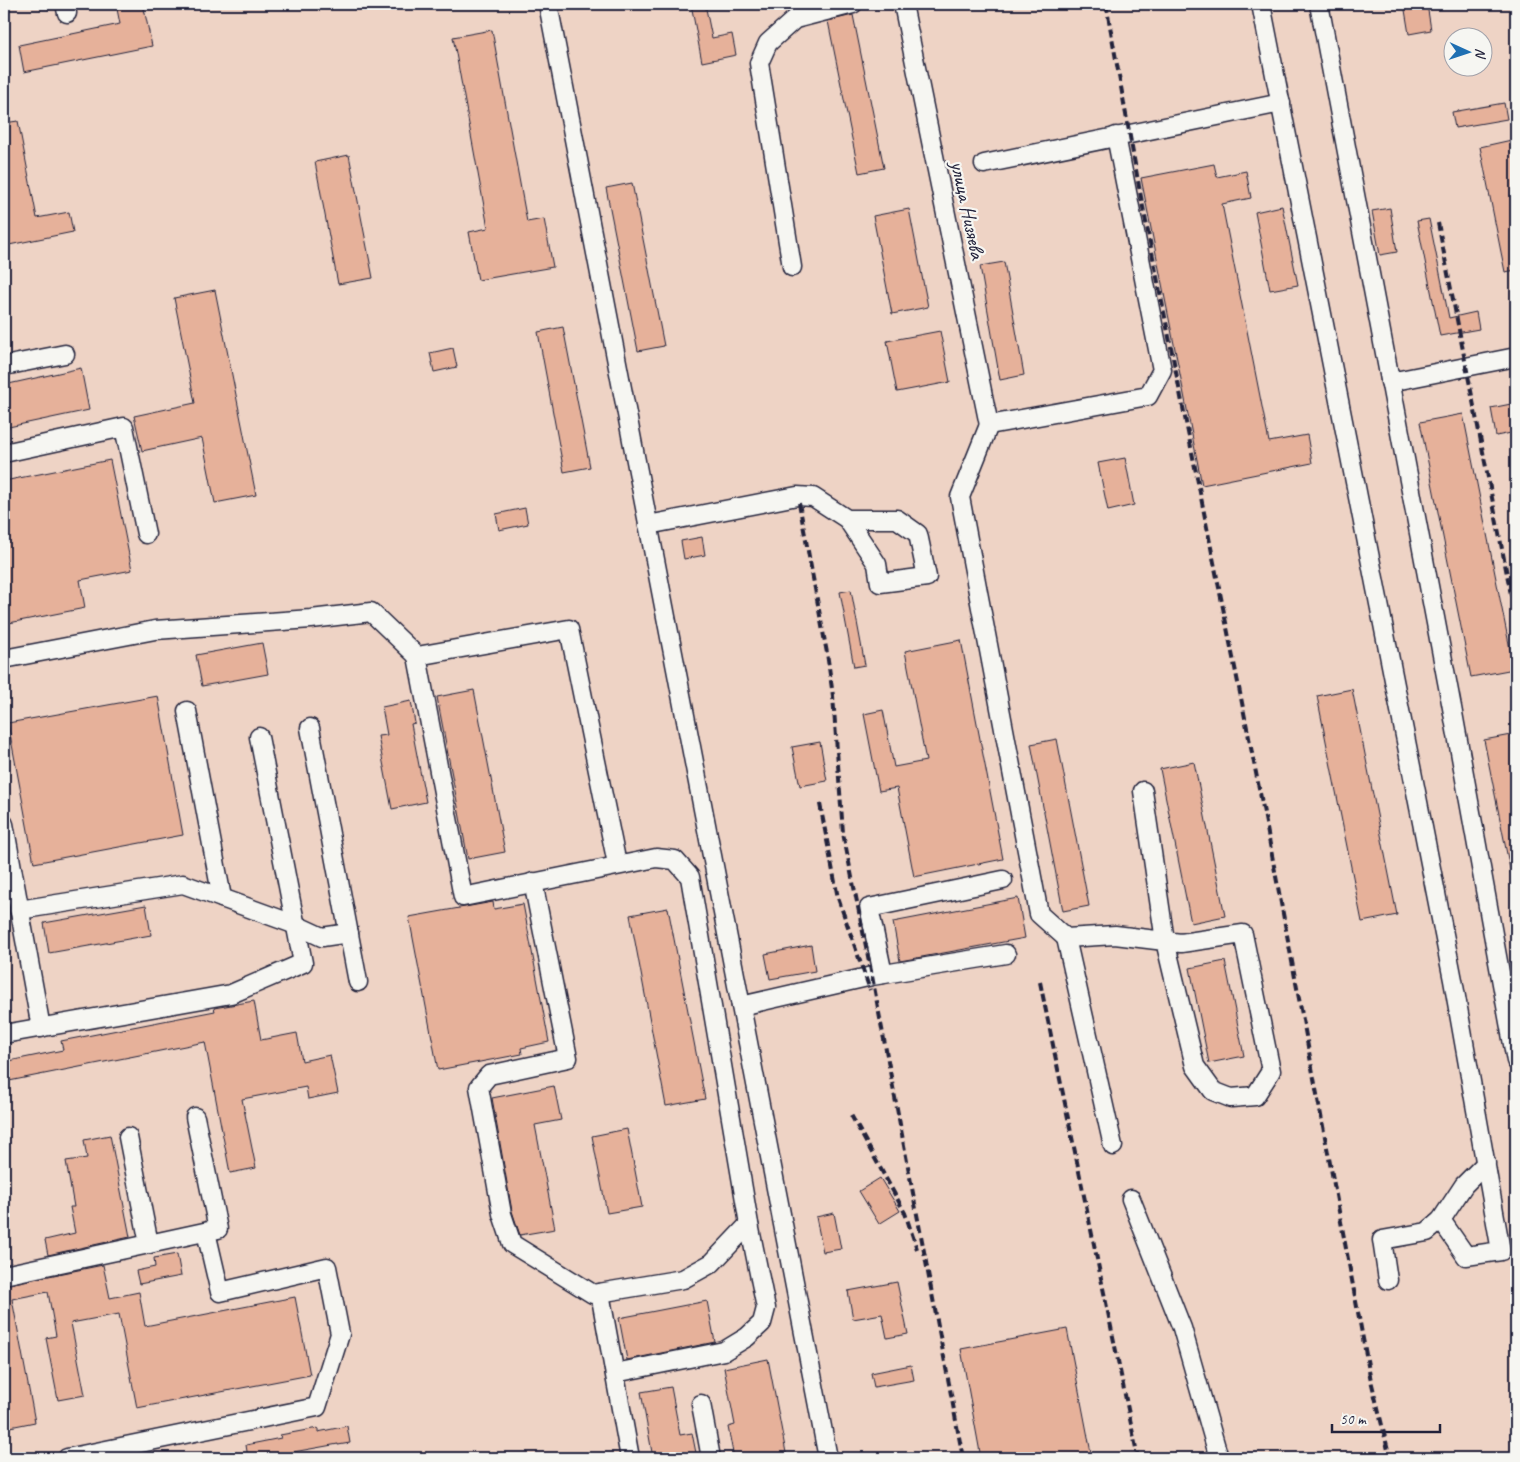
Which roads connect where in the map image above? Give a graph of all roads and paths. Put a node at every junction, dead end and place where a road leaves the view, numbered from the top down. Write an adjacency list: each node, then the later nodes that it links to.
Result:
1 (548, 4): 17 (street)
2 (853, 4): 9 (street)
3 (903, 4): 14 (street, улица Низяева)
4 (1261, 4): 6 (street)
5 (1319, 4): 13 (street)
6 (1281, 103): 7 (street); 45 (street)
7 (1116, 136): 8 (street); 14 (street)
8 (984, 164)
9 (792, 267)
10 (65, 354): 12 (street)
11 (1516, 357): 13 (street)
12 (4, 366)
13 (1390, 382): 41 (street)
14 (989, 425): 33 (street)
15 (4, 453): 18 (street)
16 (847, 519): 16 (street); 17 (street)
17 (648, 525): 38 (street)
18 (146, 534)
19 (417, 656): 20 (street); 26 (street); 28 (street)
20 (4, 659)
21 (188, 712): 29 (street)
22 (310, 728): 32 (street)
23 (259, 737): 31 (street)
24 (1143, 792): 34 (street)
25 (4, 824): 30 (street)
26 (617, 864): 28 (street); 48 (street)
27 (1003, 880): 36 (street)
28 (533, 882): 53 (street)
29 (222, 898): 30 (street); 31 (street)
30 (19, 910): 39 (street)
31 (296, 925): 32 (street); 39 (street)
32 (349, 933): 37 (street)
33 (1066, 938): 34 (street); 44 (street)
34 (1166, 941): 34 (street)
35 (1006, 954): 36 (street)
36 (883, 974): 38 (street)
37 (358, 982)
38 (741, 1006): 59 (street)
39 (41, 1028): 40 (street)
40 (4, 1034)
41 (1516, 1061)
42 (196, 1117): 49 (street)
43 (128, 1137): 50 (street)
44 (1112, 1146)
45 (1486, 1163): 47 (street); 47 (street)
46 (1131, 1199): 60 (street)
47 (1441, 1220): 52 (street)
48 (749, 1224): 53 (street); 54 (street)
49 (206, 1232): 50 (street); 56 (street)
50 (149, 1244): 51 (street)
51 (4, 1274)
52 (1388, 1280)
53 (600, 1293): 54 (street)
54 (614, 1374): 57 (street)
55 (700, 1404): 58 (street)
56 (67, 1458)
57 (630, 1458)
58 (711, 1458)
59 (828, 1458)
60 (1219, 1458)

